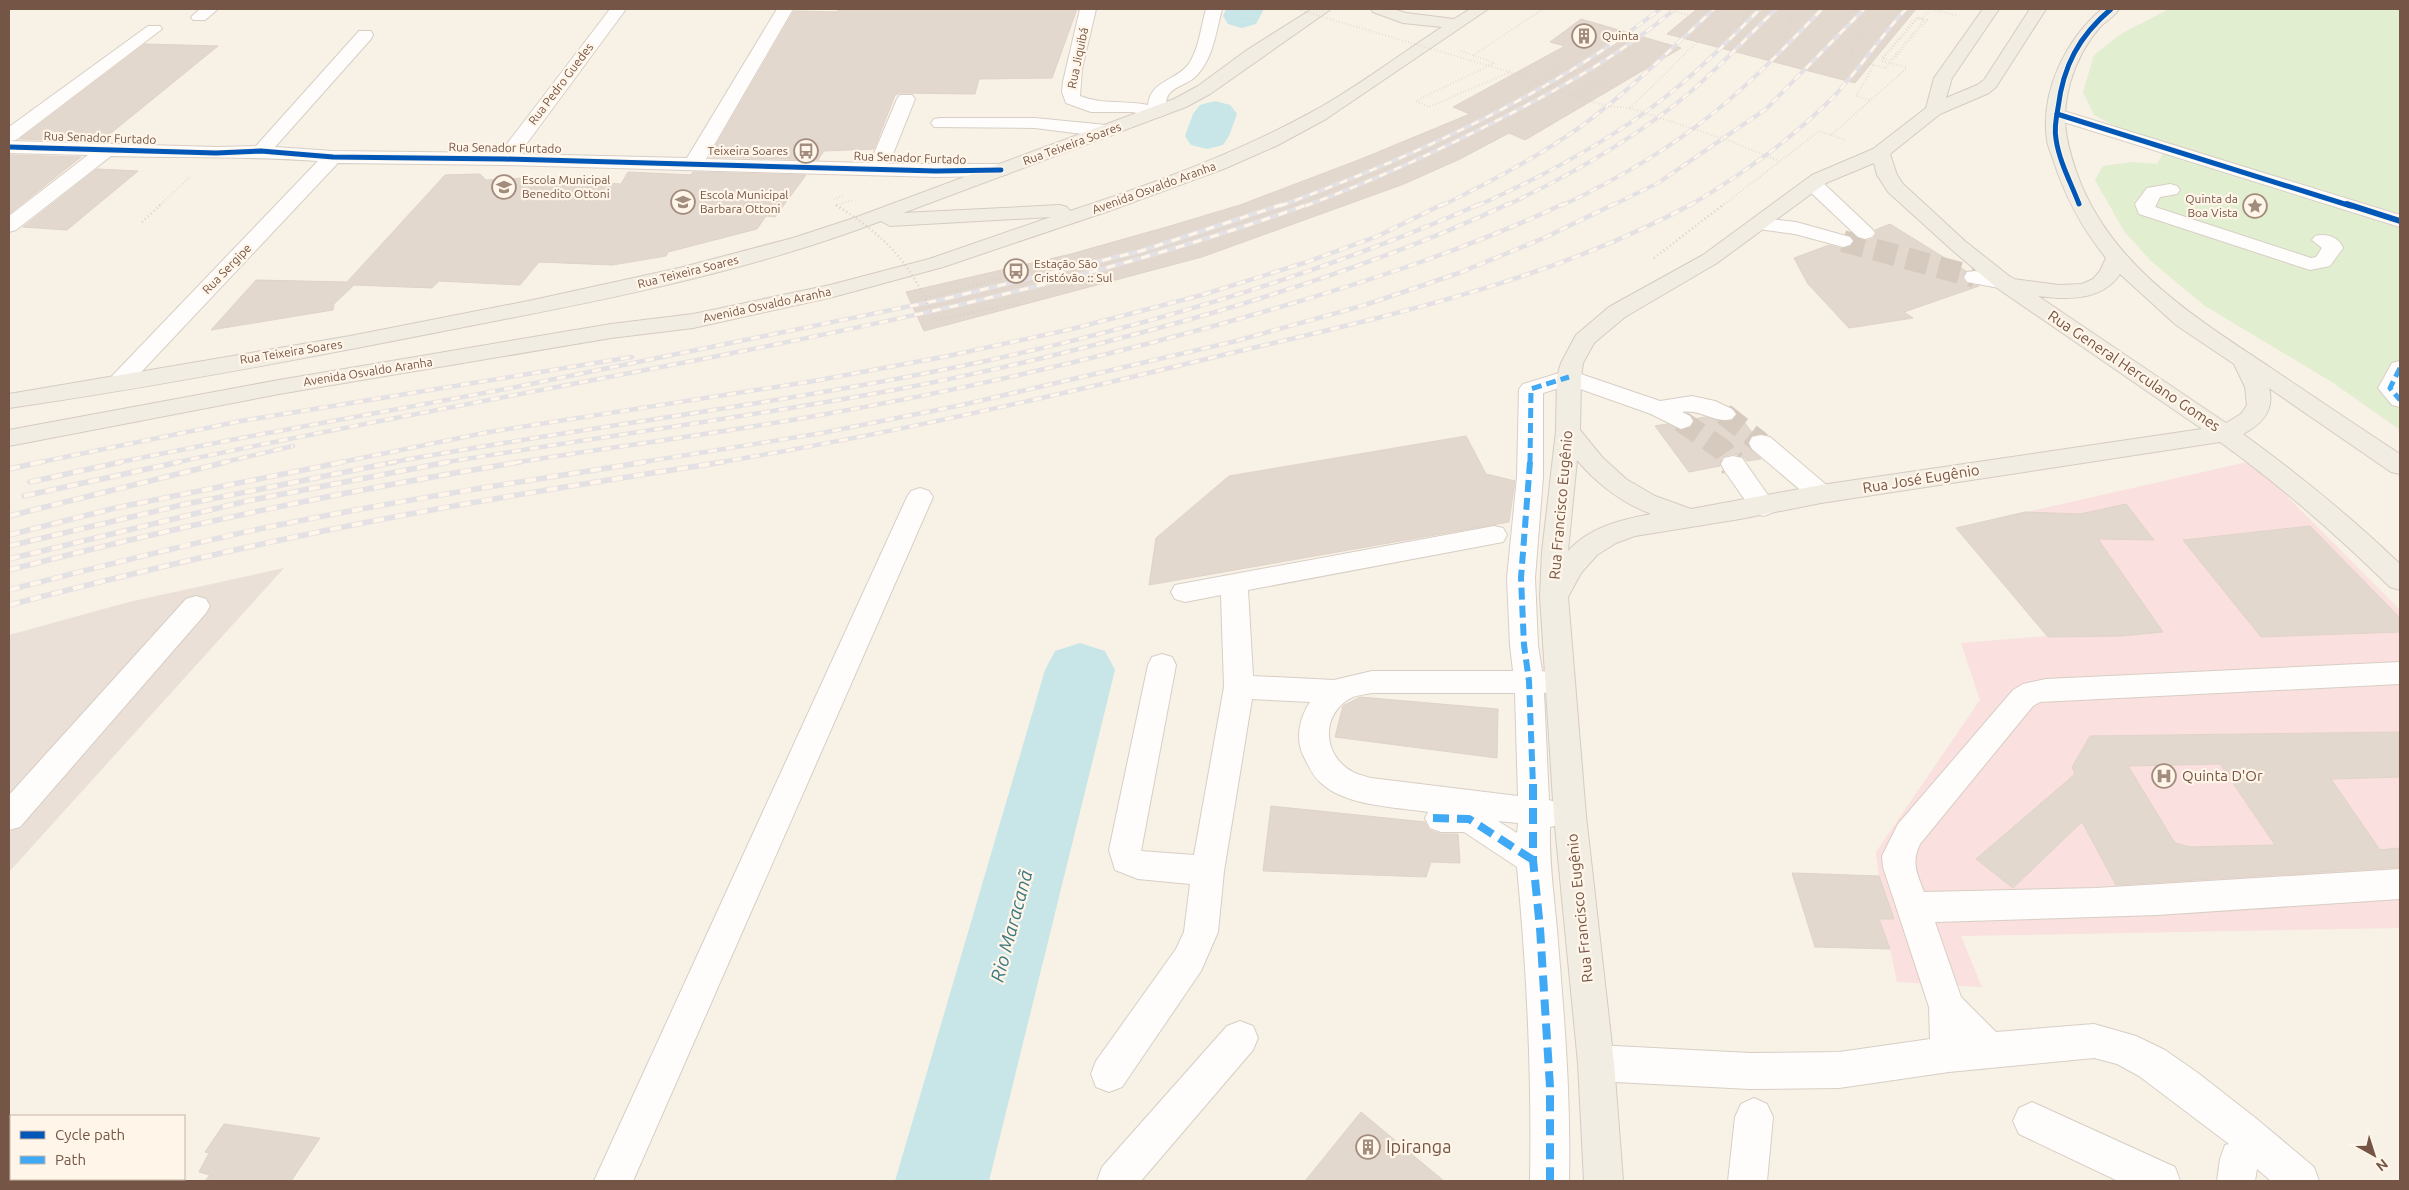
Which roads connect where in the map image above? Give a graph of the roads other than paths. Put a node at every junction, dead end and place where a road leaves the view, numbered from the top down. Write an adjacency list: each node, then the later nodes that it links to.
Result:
1 (618, 9): 28 (street, Rua Pedro Guedes)
2 (785, 9): 29 (street)
3 (1088, 9): 16 (street, Rua Jiquibá)
4 (1214, 9): 14 (street)
5 (1323, 9): 18 (main road, Rua Teixeira Soares)
6 (1379, 9): 11 (main road)
7 (1493, 9): 11 (main road)
8 (1991, 9): 17 (main road)
9 (2038, 9): 17 (main road, Rua Francisco Eugênio)
10 (2111, 9): 19 (main road)
11 (1471, 14): 34 (main road, Avenida Osvaldo Aranha)
12 (154, 30): 22 (street)
13 (364, 35): 25 (street)
14 (1176, 82): 16 (street, Rua Jiquibá); 18 (street)
15 (906, 99): 30 (street)
16 (1107, 108): 18 (street, Rua Jiquibá)
17 (1934, 110): 26 (main road, Rua Francisco Eugênio)
18 (1157, 112): 21 (main road, Rua Teixeira Soares)
19 (2057, 114): 35 (street); 42 (main road)
20 (940, 123): 21 (street)
21 (1106, 131): 31 (main road, Rua Teixeira Soares)
22 (9, 136)
23 (9, 147): 24 (street, Rua Senador Furtado)
24 (106, 150): 25 (street, Rua Senador Furtado); 38 (street)
25 (261, 151): 27 (street, Rua Senador Furtado)
26 (1880, 153): 32 (main road, Rua Francisco Eugênio); 44 (main road, Rua General Herculano Gomes)
27 (333, 156): 28 (street, Rua Senador Furtado); 48 (street, Rua Sergipe)
28 (505, 159): 29 (street, Rua Senador Furtado)
29 (693, 164): 30 (street, Rua Senador Furtado)
30 (877, 168): 31 (street, Rua Senador Furtado)
31 (1001, 170): 36 (main road, Rua Teixeira Soares)
32 (1813, 184): 37 (main road, Rua Francisco Eugênio); 39 (street)
33 (2170, 190): 41 (street)
34 (1102, 207): 36 (main road); 56 (main road, Avenida Osvaldo Aranha)
35 (2400, 221)
36 (862, 222): 48 (main road, Rua Teixeira Soares)
37 (1759, 224): 40 (street); 47 (main road, Rua Francisco Eugênio)
38 (9, 226)
39 (1865, 233)
40 (1843, 240)
41 (2322, 240)
42 (2116, 259): 44 (main road); 45 (main road)
43 (1975, 277): 44 (street)
44 (2006, 284): 55 (main road, Rua General Herculano Gomes)
45 (2244, 361): 55 (main road, Rua José Eugênio); 59 (main road)
46 (2400, 368): 49 (street)
47 (1569, 377): 51 (street); 54 (main road, Rua Francisco Eugênio); 72 (street)
48 (120, 381): 50 (main road, Rua Teixeira Soares)
49 (2400, 400)
50 (9, 401)
51 (1659, 410): 52 (street); 53 (street)
52 (1724, 414)
53 (1681, 421)
54 (1568, 431): 63 (main road); 68 (main road, Rua Francisco Eugênio)
55 (2225, 432): 60 (main road, Rua José Eugênio); 65 (main road, Rua General Herculano Gomes)
56 (9, 438)
57 (1761, 442): 60 (street)
58 (1733, 464): 62 (street)
59 (2400, 466)
60 (1821, 494): 62 (main road, Rua José Eugênio)
61 (920, 497): 91 (street)
62 (1763, 507): 63 (main road, Rua José Eugênio)
63 (1693, 518): 68 (main road, Rua José Eugênio)
64 (1494, 535): 66 (street)
65 (2400, 580)
66 (1234, 583): 67 (street); 73 (street)
67 (1185, 592)
68 (1554, 596): 72 (main road, Rua Francisco Eugênio)
69 (196, 606): 77 (street)
70 (1162, 665): 80 (street)
71 (2400, 673): 82 (street)
72 (1544, 682): 74 (street); 75 (street); 76 (main road, Rua Francisco Eugênio)
73 (1238, 687): 74 (street); 80 (street)
74 (1336, 692): 75 (street)
75 (1534, 811): 76 (street); 79 (street)
76 (1570, 816): 87 (main road, Rua Francisco Eugênio)
77 (9, 817)
78 (1433, 818): 79 (street)
79 (1532, 860): 93 (street)
80 (1208, 871): 88 (street)
81 (2400, 884): 82 (street)
82 (1914, 906): 83 (street)
83 (1948, 1007): 85 (street); 86 (street)
84 (1240, 1038): 92 (street)
85 (1990, 1051): 86 (street); 97 (street)
86 (1949, 1054): 87 (street)
87 (1596, 1063): 94 (main road, Rua Francisco Eugênio)
88 (1109, 1074)
89 (1754, 1117): 95 (street)
90 (2032, 1121): 96 (street)
91 (613, 1181)
92 (1116, 1181)
93 (1550, 1181)
94 (1603, 1181)
95 (1747, 1181)
96 (2160, 1181)
97 (2300, 1181)

